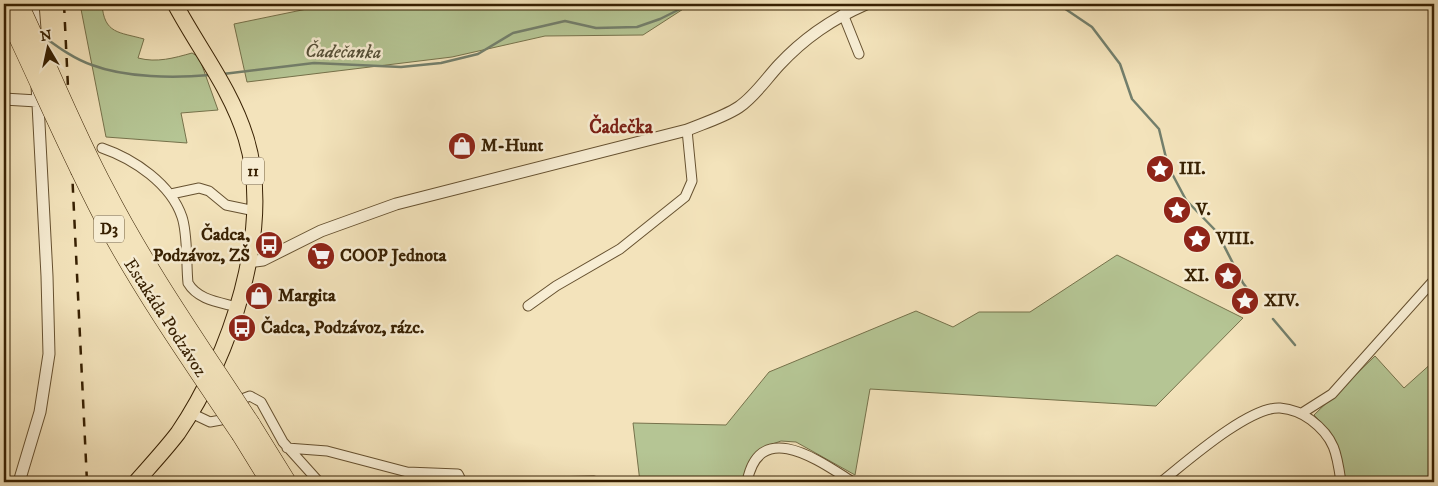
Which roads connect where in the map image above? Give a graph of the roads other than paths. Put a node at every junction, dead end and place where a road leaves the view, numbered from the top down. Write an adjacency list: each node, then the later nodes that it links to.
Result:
1 (19, 4): 20 (highway, Estakáda Podzávoz / D3, bridge)
2 (33, 4): 9 (street, bridge)
3 (175, 4): 13 (main road, 11)
4 (866, 4): 6 (street)
5 (4, 8): 20 (highway, Estakáda Podzávoz / D3, bridge)
6 (843, 14): 7 (street); 10 (street)
7 (860, 54)
8 (4, 98): 9 (street)
9 (37, 101): 24 (street)
10 (687, 130): 14 (street); 16 (street)
11 (102, 148): 12 (street)
12 (170, 194): 13 (street); 17 (street)
13 (255, 211): 14 (main road, 11)
14 (248, 262): 17 (main road, 11)
15 (1434, 280): 19 (street)
16 (528, 306)
17 (236, 307): 18 (main road, 11)
18 (191, 413): 21 (street); 22 (main road, 11)
19 (1302, 413): 32 (street); 33 (street)
20 (246, 430): 25 (highway, D3); 26 (highway, D3)
21 (288, 448): 27 (street); 28 (street)
22 (142, 480)
23 (594, 481): 29 (street)
24 (19, 482)
25 (270, 482)
26 (287, 482)
27 (319, 482)
28 (462, 482)
29 (544, 482)
30 (747, 482): 31 (street)
31 (853, 482)
32 (1161, 482)
33 (1341, 482)

